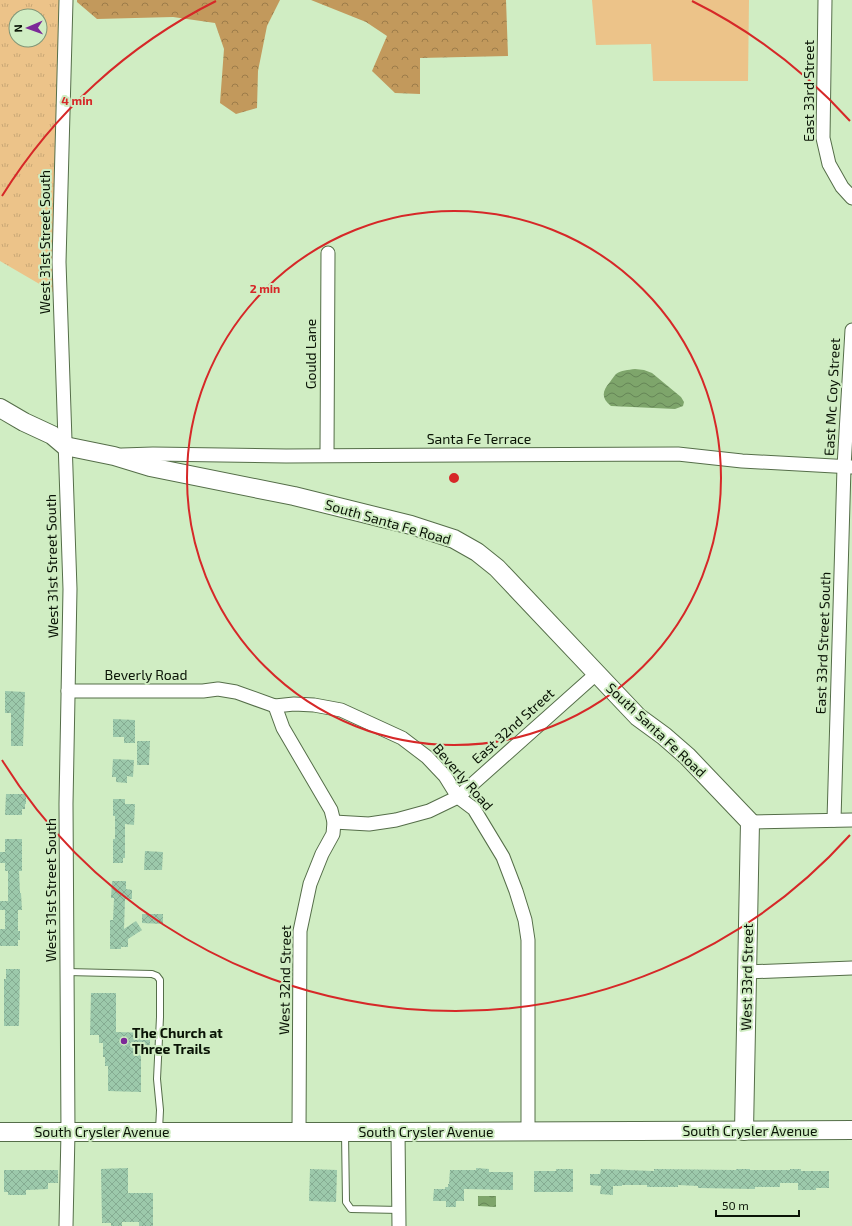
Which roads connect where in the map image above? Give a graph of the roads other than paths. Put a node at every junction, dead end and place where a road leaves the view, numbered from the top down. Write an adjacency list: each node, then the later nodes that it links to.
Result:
1 (66, 0): 7 (street, West 31st Street South)
2 (825, 0): 3 (street, East 33rd Street)
3 (852, 198)
4 (328, 253): 8 (street, Gould Lane)
5 (852, 330): 10 (street, East Mc Coy Street)
6 (0, 408): 7 (street, South Santa Fe Road)
7 (65, 446): 9 (street, South Santa Fe Road); 12 (street, West 31st Street South)
8 (327, 455): 9 (street, Santa Fe Terrace); 10 (street, Santa Fe Terrace)
9 (114, 456): 11 (street, South Santa Fe Road)
10 (848, 467): 15 (street, East 33rd Street South)
11 (596, 674): 14 (street, East 32nd Street); 18 (street, South Santa Fe Road)
12 (68, 691): 13 (street, Beverly Road); 20 (street, West 31st Street South)
13 (275, 706): 14 (street, Beverly Road); 17 (street)
14 (458, 797): 17 (street, East 32nd Street); 30 (street, Beverly Road)
15 (834, 820): 16 (street); 18 (street)
16 (852, 820)
17 (334, 822): 27 (street, West 32nd Street)
18 (750, 822): 21 (street, West 33rd Street)
19 (852, 968): 21 (street)
20 (67, 972): 25 (street, West 31st Street South); 26 (lane)
21 (747, 972): 23 (street, West 33rd Street)
22 (852, 1130): 23 (street, South Crysler Avenue)
23 (744, 1131): 30 (street, South Crysler Avenue)
24 (0, 1132): 25 (street, South Crysler Avenue)
25 (68, 1132): 26 (street, South Crysler Avenue); 32 (street, West 31st Street South)
26 (159, 1132): 27 (street, South Crysler Avenue)
27 (299, 1132): 28 (street, South Crysler Avenue)
28 (345, 1132): 29 (street, South Crysler Avenue); 31 (lane)
29 (398, 1132): 30 (street, South Crysler Avenue); 31 (street)
30 (528, 1132)
31 (400, 1210): 33 (street)
32 (66, 1226)
33 (399, 1226)

